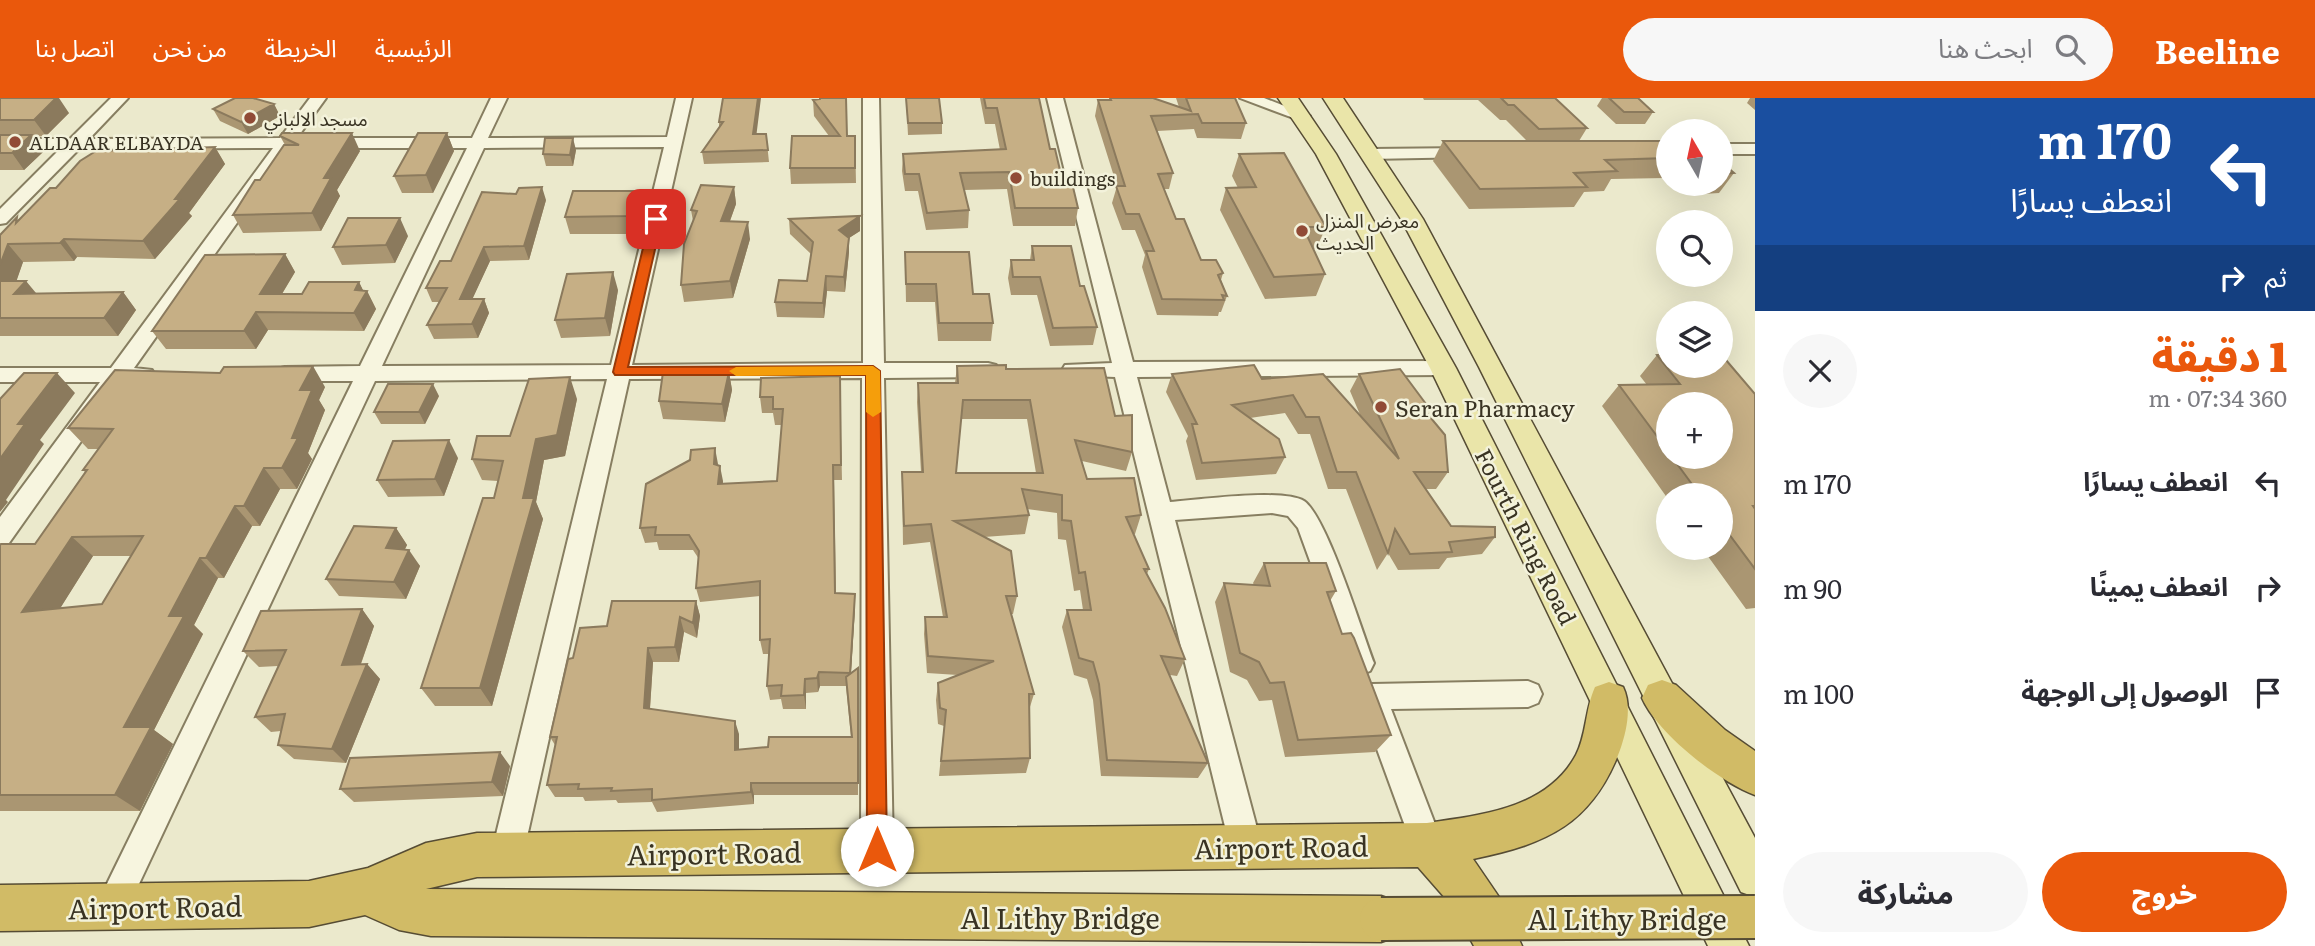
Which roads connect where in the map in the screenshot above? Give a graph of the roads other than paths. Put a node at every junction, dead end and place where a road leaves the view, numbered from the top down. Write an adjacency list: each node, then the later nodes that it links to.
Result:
1 (120, 98): 14 (street)
2 (318, 98): 12 (street)
3 (499, 98): 10 (street)
4 (684, 98): 11 (street)
5 (871, 98): 24 (street)
6 (1055, 98): 21 (street)
7 (1248, 98): 9 (street)
8 (1332, 100): 18 (main road, Fourth Ring Road)
9 (1295, 107): 20 (main road, Fourth Ring Road)
10 (478, 142): 11 (street); 12 (street); 26 (street)
11 (674, 142): 25 (street)
12 (286, 143): 14 (street); 30 (street)
13 (0, 144): 14 (street)
14 (75, 144): 19 (street)
15 (1733, 149): 16 (street)
16 (1755, 149)
17 (1492, 153): 18 (street)
18 (1370, 154): 35 (main road, Fourth Ring Road)
19 (0, 219)
20 (1443, 368): 21 (street); 36 (main road, Fourth Ring Road)
21 (1124, 369): 23 (street); 31 (street)
22 (1013, 370): 24 (street)
23 (1054, 370)
24 (873, 371): 25 (street); 40 (street)
25 (620, 372): 26 (street); 41 (street)
26 (368, 373): 28 (street); 44 (street)
27 (159, 374): 30 (street)
28 (270, 374)
29 (0, 375): 30 (street)
30 (117, 375): 32 (street)
31 (1161, 512): 34 (street); 39 (street)
32 (0, 536)
33 (1528, 694): 34 (street)
34 (1372, 697): 38 (street)
35 (1662, 698): 37 (highway); 42 (main road, Fourth Ring Road)
36 (1609, 700): 38 (highway, Airport Road); 48 (main road, Fourth Ring Road)
37 (1755, 775)
38 (1427, 845): 39 (highway, Airport Road); 47 (highway)
39 (1246, 847): 40 (highway, Airport Road)
40 (877, 850): 41 (highway, Airport Road)
41 (507, 855): 43 (highway, Airport Road)
42 (1755, 878)
43 (370, 891): 44 (highway, Airport Road); 46 (highway, Al Lithy Bridge, bridge)
44 (112, 907): 45 (highway, Airport Road)
45 (0, 908)
46 (1755, 917)
47 (1498, 946)
48 (1729, 946)

